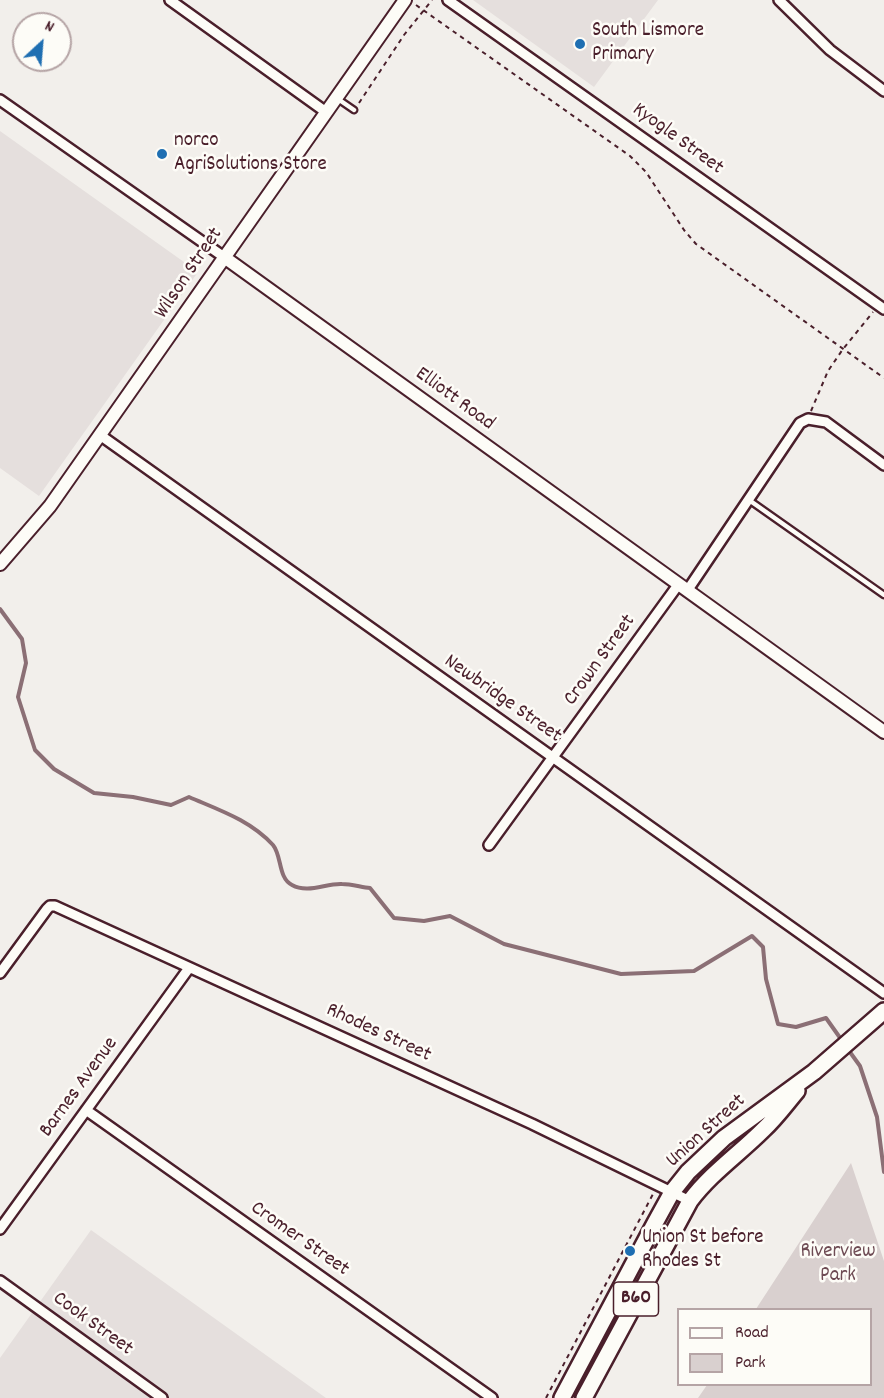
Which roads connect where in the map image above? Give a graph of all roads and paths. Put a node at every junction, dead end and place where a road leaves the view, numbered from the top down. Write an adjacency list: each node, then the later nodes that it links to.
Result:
1 (170, 0): 11 (street)
2 (432, 0): 6 (path)
3 (448, 0): 13 (street, Kyogle Street)
4 (779, 0): 7 (street)
5 (410, 2): 6 (path); 8 (street, Wilson Street)
6 (424, 11): 10 (path); 14 (path)
7 (884, 91)
8 (336, 98): 10 (lane); 11 (street, Wilson Street)
9 (0, 100): 12 (street, Elliott Road)
10 (354, 110)
11 (326, 112): 12 (street, Wilson Street)
12 (224, 257): 17 (street, Wilson Street); 21 (street, Elliott Road)
13 (882, 304): 14 (path)
14 (843, 348): 15 (path); 16 (path)
15 (884, 378)
16 (808, 419): 18 (street); 19 (street, Crown Street)
17 (100, 435): 20 (street, Wilson Street); 24 (street, Newbridge Street)
18 (884, 465)
19 (748, 499): 21 (street, Crown Street); 22 (lane)
20 (0, 564)
21 (682, 588): 23 (street, Elliott Road); 24 (street, Crown Street)
22 (884, 595)
23 (884, 732)
24 (553, 758): 25 (street, Crown Street); 28 (street, Newbridge Street)
25 (489, 845)
26 (189, 968): 27 (street, Rhodes Street); 31 (street, Barnes Avenue); 32 (street, Rhodes Street)
27 (0, 973)
28 (884, 993)
29 (880, 1014): 30 (main road, Union Street / B60)
30 (814, 1072): 32 (main road, Union Street / B60); 34 (main road, Union Street / B60)
31 (86, 1110): 35 (street, Barnes Avenue); 38 (street, Cromer Street)
32 (672, 1192): 34 (street, Rhodes Street); 40 (main road, Union Street / B60)
33 (653, 1194): 39 (path)
34 (690, 1201): 41 (main road, Union Street / B60)
35 (0, 1229)
36 (0, 1281): 37 (street, Cook Street)
37 (162, 1398)
38 (492, 1398)
39 (546, 1398)
40 (562, 1398)
41 (584, 1398)

